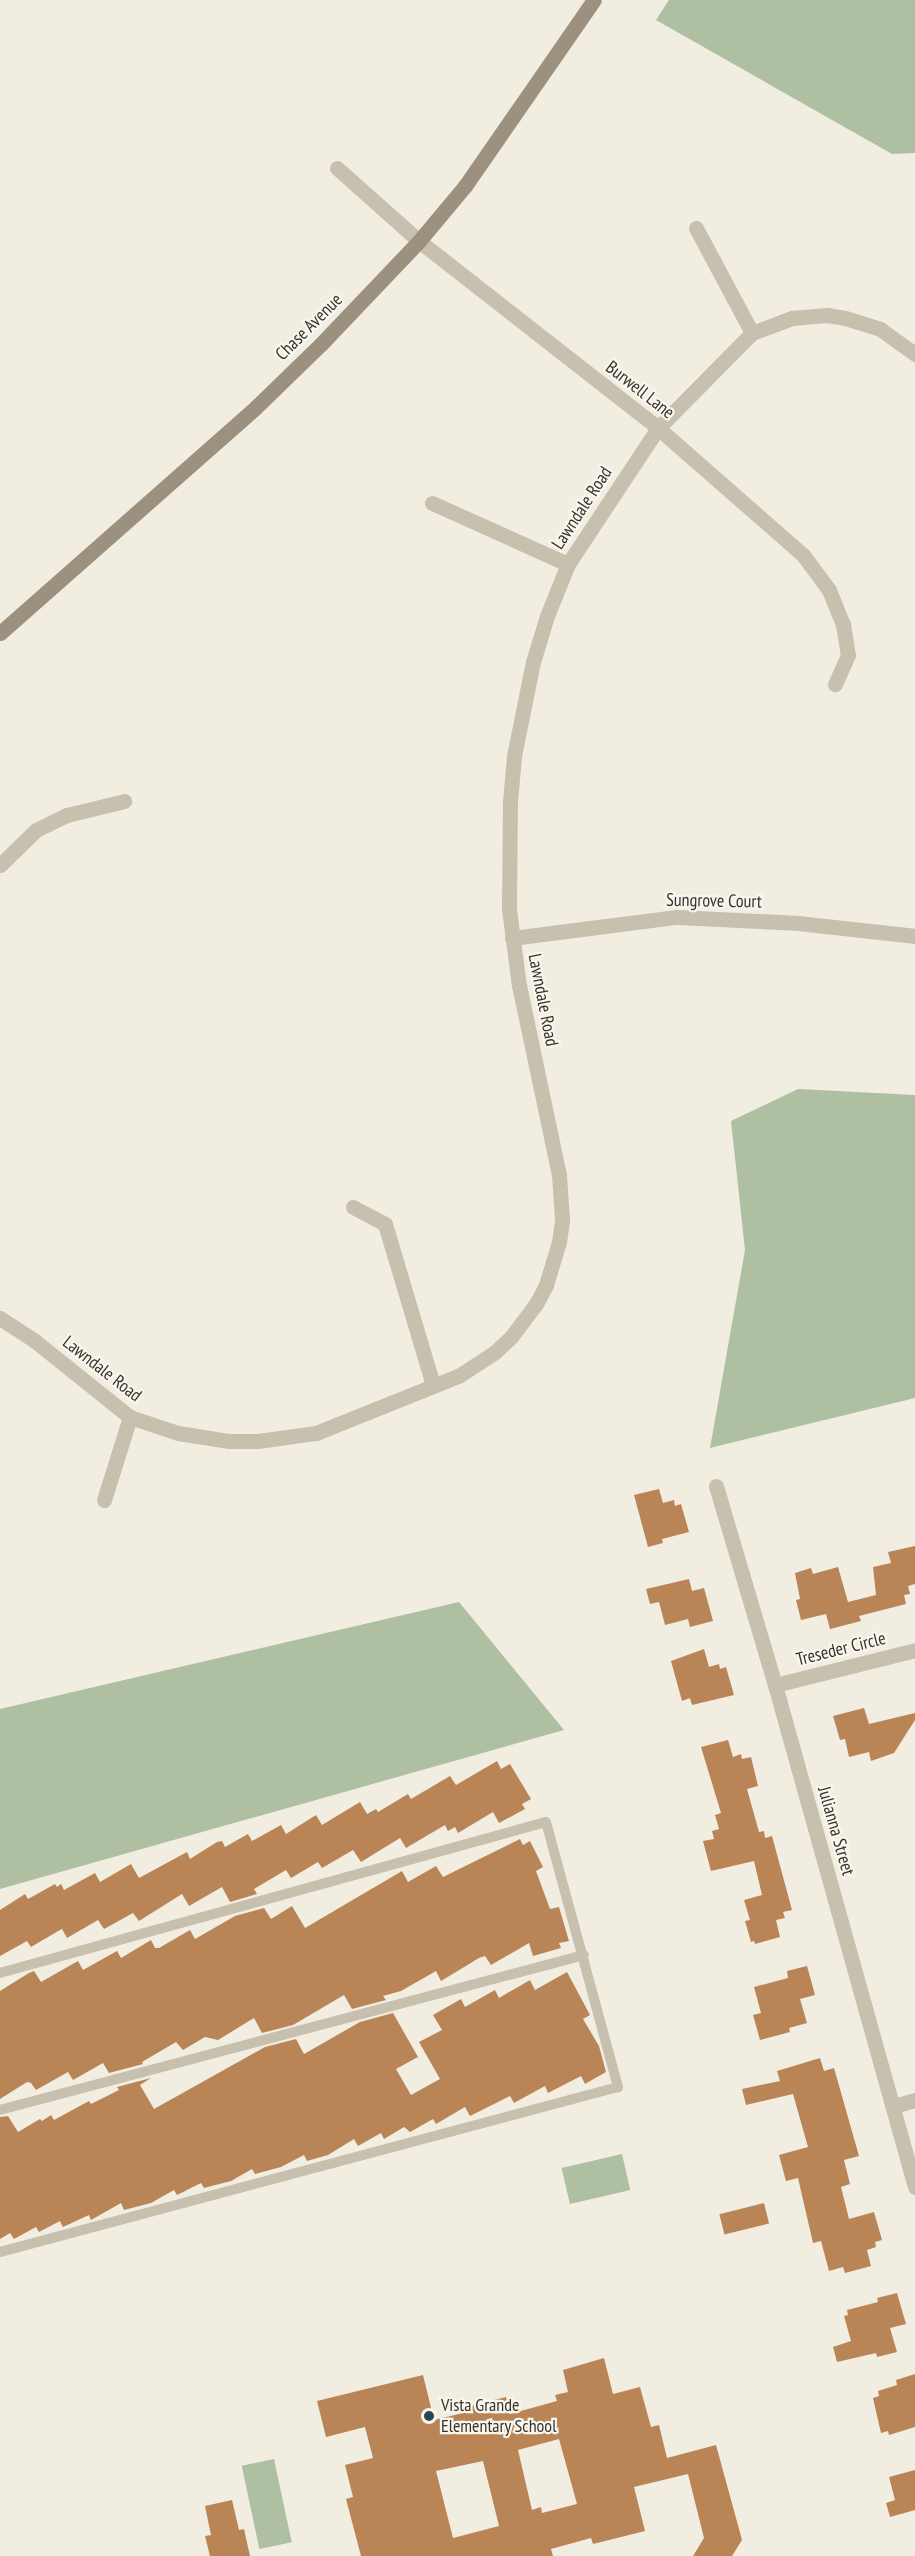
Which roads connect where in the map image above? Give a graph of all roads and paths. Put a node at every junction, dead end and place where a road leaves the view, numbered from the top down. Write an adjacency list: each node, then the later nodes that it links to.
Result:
1 (594, 0): 4 (main road, Chase Avenue)
2 (337, 168): 4 (street, Burwell Lane)
3 (696, 228): 5 (street)
4 (419, 242): 7 (street, Burwell Lane); 10 (main road, Chase Avenue)
5 (752, 333): 6 (street, Lawndale Road); 7 (street, Lawndale Road)
6 (915, 354)
7 (658, 428): 9 (street, Lawndale Road); 11 (street, Burwell Lane)
8 (432, 503): 9 (street)
9 (568, 564): 15 (street, Lawndale Road)
10 (0, 633)
11 (835, 684)
12 (124, 801): 13 (street)
13 (0, 865)
14 (915, 936): 15 (street, Sungrove Court)
15 (512, 938): 18 (street, Lawndale Road)
16 (353, 1207): 18 (street)
17 (0, 1318): 19 (street, Lawndale Road)
18 (433, 1385): 19 (street, Lawndale Road)
19 (130, 1417): 21 (street)
20 (716, 1486): 23 (street, Julianna Street)
21 (104, 1500)
22 (915, 1650): 23 (street, Treseder Circle)
23 (775, 1684): 27 (street, Julianna Street)
24 (584, 1955): 25 (lane); 28 (lane); 30 (lane)
25 (0, 1973)
26 (915, 2100): 27 (street)
27 (893, 2106): 29 (street, Julianna Street)
28 (0, 2110)
29 (915, 2187)
30 (0, 2252)

